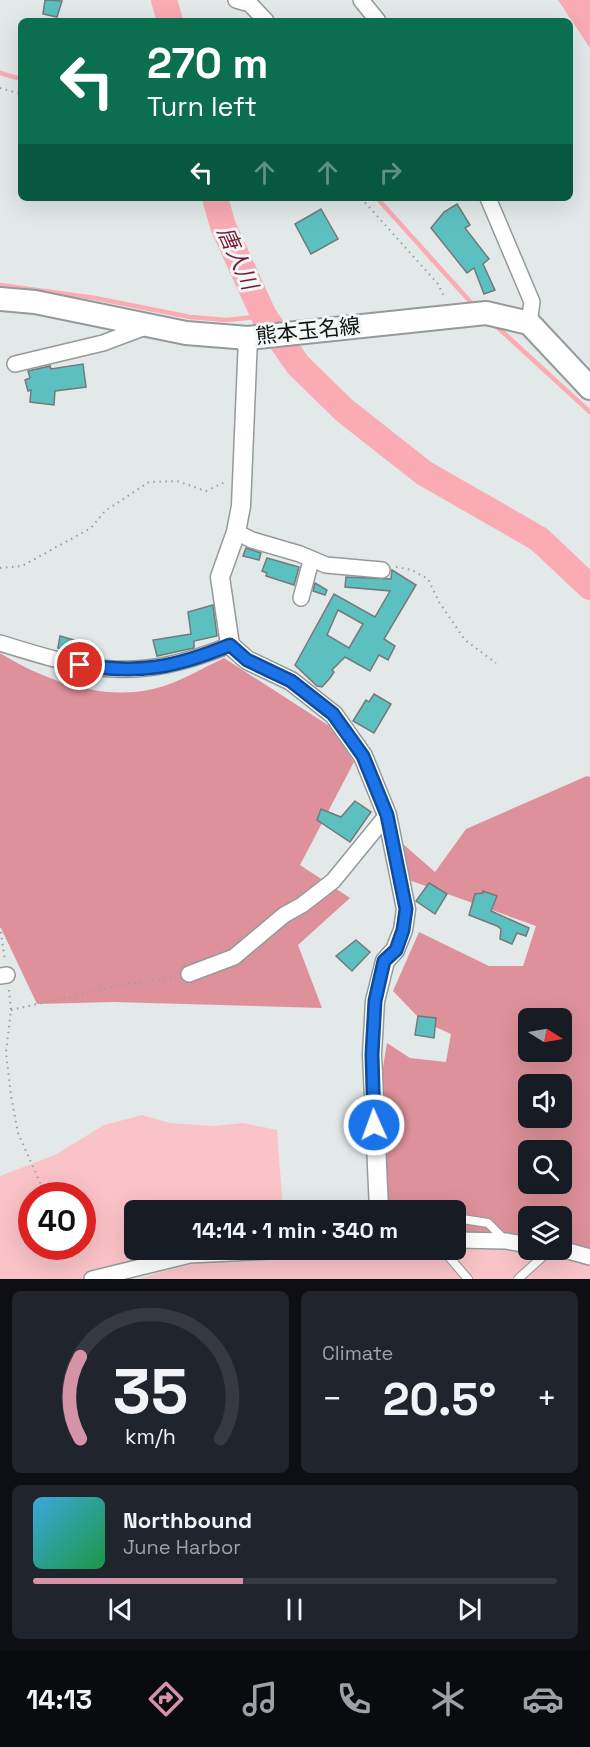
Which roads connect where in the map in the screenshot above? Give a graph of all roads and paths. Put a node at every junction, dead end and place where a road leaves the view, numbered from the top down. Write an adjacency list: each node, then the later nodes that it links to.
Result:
1 (236, 0): 2 (street)
2 (263, 18)
3 (0, 88): 4 (path)
4 (18, 93)
5 (364, 201): 8 (path)
6 (489, 201): 9 (street)
7 (0, 299): 10 (main road, 熊本玉名線)
8 (451, 317): 9 (main road, 熊本玉名線); 11 (main road, 熊本玉名線)
9 (529, 323): 13 (main road)
10 (148, 326): 11 (main road, 熊本玉名線); 12 (street)
11 (253, 337): 14 (street)
12 (15, 364)
13 (590, 388)
14 (242, 472): 15 (street); 17 (path)
15 (236, 532): 16 (street); 21 (street)
16 (311, 561): 18 (street); 19 (street)
17 (0, 568)
18 (382, 570): 22 (path)
19 (301, 598)
20 (0, 643): 21 (street)
21 (230, 645): 23 (street)
22 (496, 663)
23 (387, 815): 25 (street); 29 (street)
24 (0, 926): 26 (path)
25 (189, 974): 27 (path)
26 (3, 976): 27 (path)
27 (11, 1010): 28 (path)
28 (40, 1182)
29 (379, 1200)
30 (466, 1220): 32 (lane)
31 (466, 1240): 32 (street)
32 (506, 1241): 33 (street)
33 (518, 1243)
34 (572, 1252): 35 (street)
35 (590, 1257)
36 (169, 1260): 39 (street)
37 (452, 1260): 40 (lane)
38 (539, 1260): 41 (lane)
39 (95, 1278)
40 (468, 1279)
41 (518, 1279)

